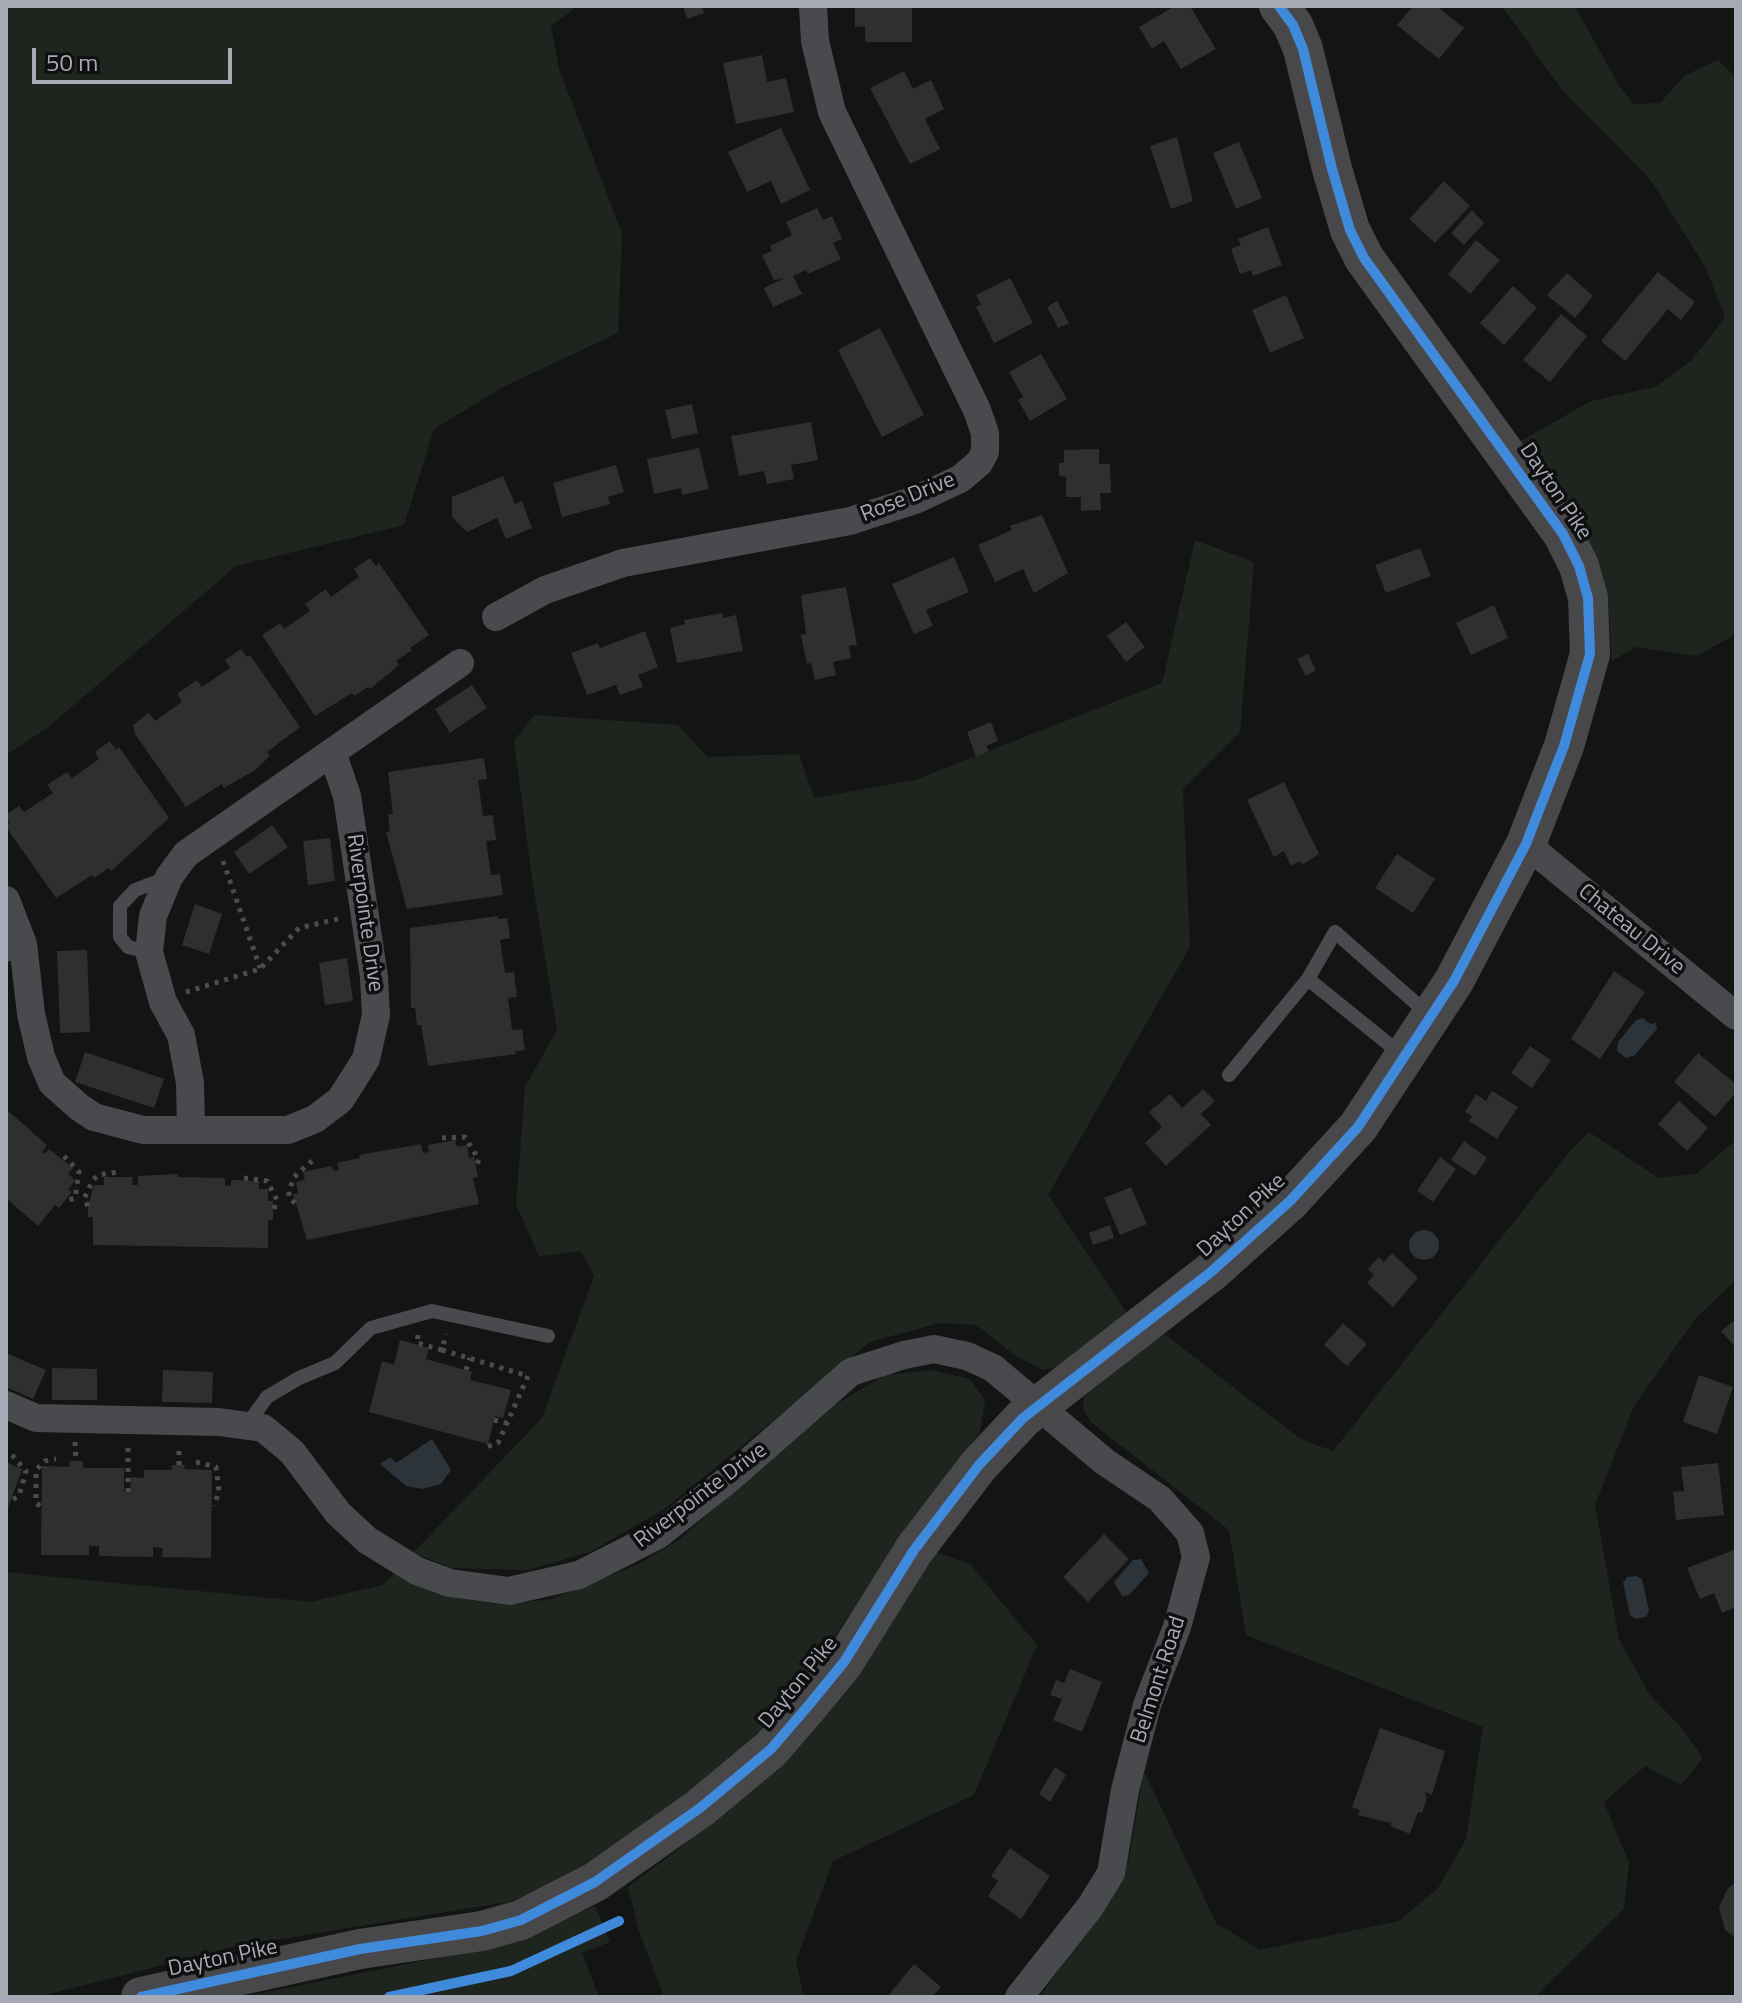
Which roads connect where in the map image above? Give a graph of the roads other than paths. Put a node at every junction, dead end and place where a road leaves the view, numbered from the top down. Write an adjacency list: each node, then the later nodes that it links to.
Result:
1 (813, 6): 3 (street, Rose Drive)
2 (1279, 6): 6 (street, Dayton Pike)
3 (496, 617)
4 (460, 663): 5 (street)
5 (333, 755): 14 (street); 14 (street, Riverpointe Drive)
6 (1526, 844): 10 (street, Dayton Pike); 11 (street, Chateau Drive)
7 (6, 900): 8 (street, Riverpointe Drive)
8 (14, 949): 14 (street, Riverpointe Drive)
9 (1308, 979): 10 (lane); 12 (lane); 13 (lane)
10 (1431, 1016): 12 (street, Dayton Pike)
11 (1736, 1016)
12 (1404, 1057): 17 (street, Dayton Pike)
13 (1229, 1075)
14 (191, 1130)
15 (548, 1336): 18 (lane)
16 (6, 1405): 18 (street, Riverpointe Drive)
17 (1036, 1406): 18 (street, Riverpointe Drive); 19 (street, Dayton Pike); 20 (street, Belmont Road)
18 (247, 1425)
19 (141, 1997)
20 (1019, 1997)

